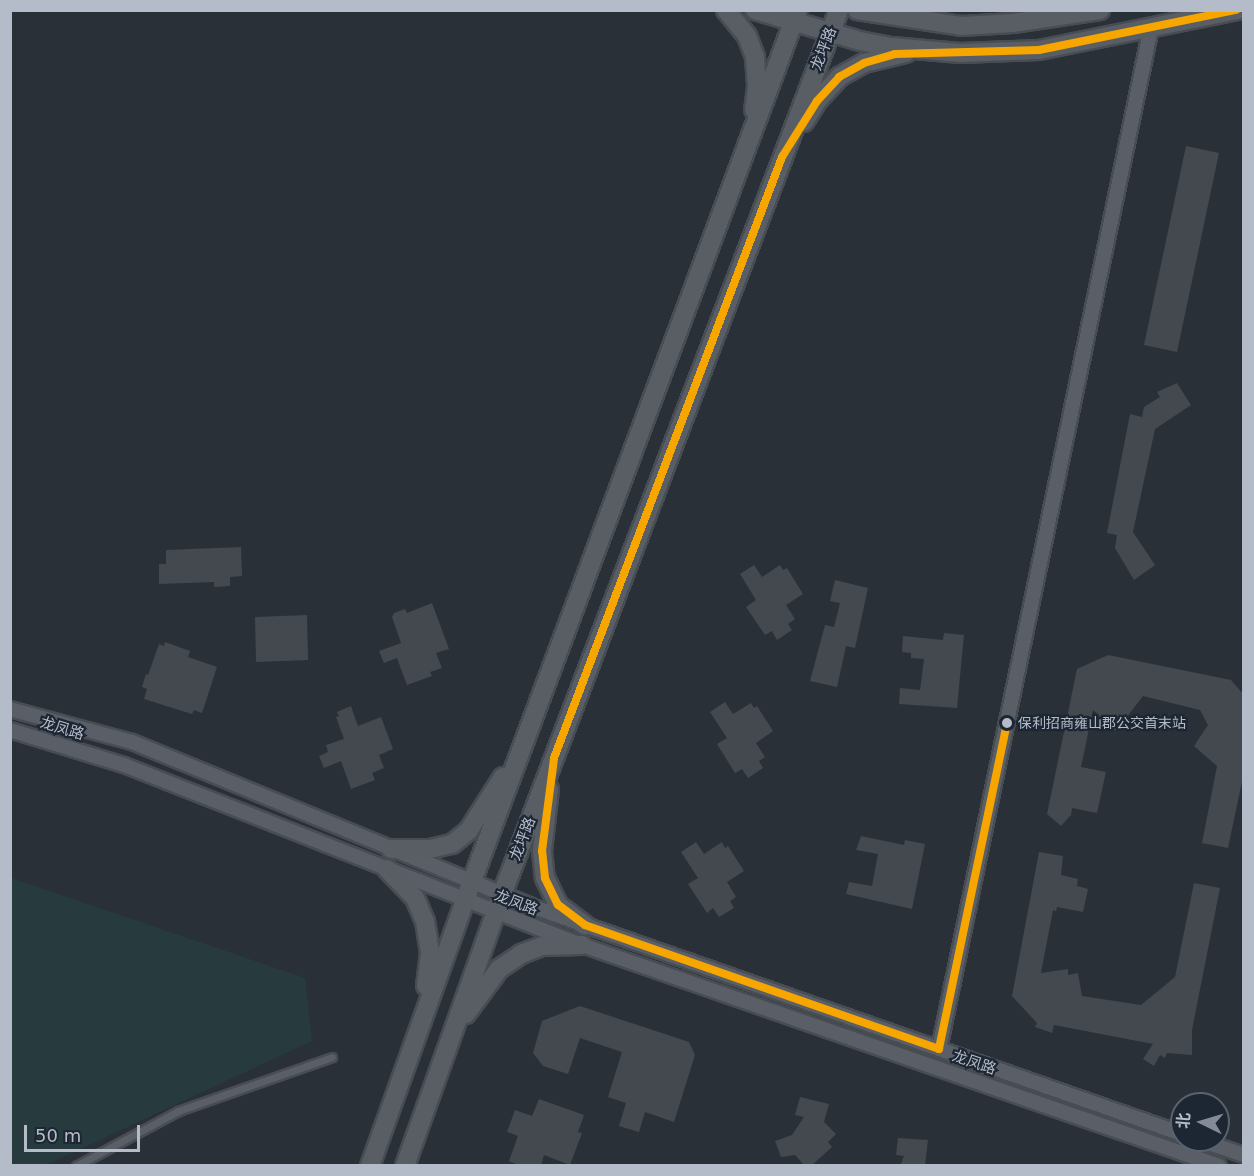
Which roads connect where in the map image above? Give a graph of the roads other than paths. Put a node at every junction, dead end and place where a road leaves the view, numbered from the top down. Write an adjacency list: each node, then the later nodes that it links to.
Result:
1 (726, 10): 11 (main road)
2 (755, 10): 7 (main road)
3 (839, 10): 9 (main road, 龙坪路)
4 (857, 10): 5 (main road)
5 (1100, 10)
6 (1238, 10): 8 (main road)
7 (796, 16): 9 (main road); 11 (main road)
8 (1151, 28): 10 (main road); 27 (street)
9 (830, 32): 10 (main road); 12 (main road, 龙坪路)
10 (944, 51): 12 (main road)
11 (748, 144): 15 (main road)
12 (782, 157): 16 (main road, 龙坪路)
13 (10, 709): 17 (street, 龙凤路)
14 (10, 730): 18 (street, 龙凤路)
15 (522, 748): 17 (main road); 19 (main road)
16 (554, 758): 20 (main road, 龙坪路); 23 (main road)
17 (391, 849): 19 (street, 龙凤路)
18 (387, 869): 21 (street, 龙凤路); 25 (main road)
19 (472, 882): 20 (street, 龙凤路); 21 (main road)
20 (502, 894): 22 (main road, 龙坪路); 23 (street, 龙凤路)
21 (465, 900): 22 (street, 龙凤路); 25 (main road)
22 (496, 912): 24 (street, 龙凤路); 26 (main road, 龙坪路)
23 (585, 925): 27 (street, 龙凤路)
24 (582, 945): 26 (main road); 33 (street, 龙凤路)
25 (421, 1022): 31 (main road)
26 (454, 1030): 32 (main road, 龙坪路)
27 (939, 1049): 29 (street, 龙凤路)
28 (332, 1057): 30 (lane)
29 (1170, 1130)
30 (76, 1166)
31 (370, 1166)
32 (405, 1166)
33 (1219, 1166)

